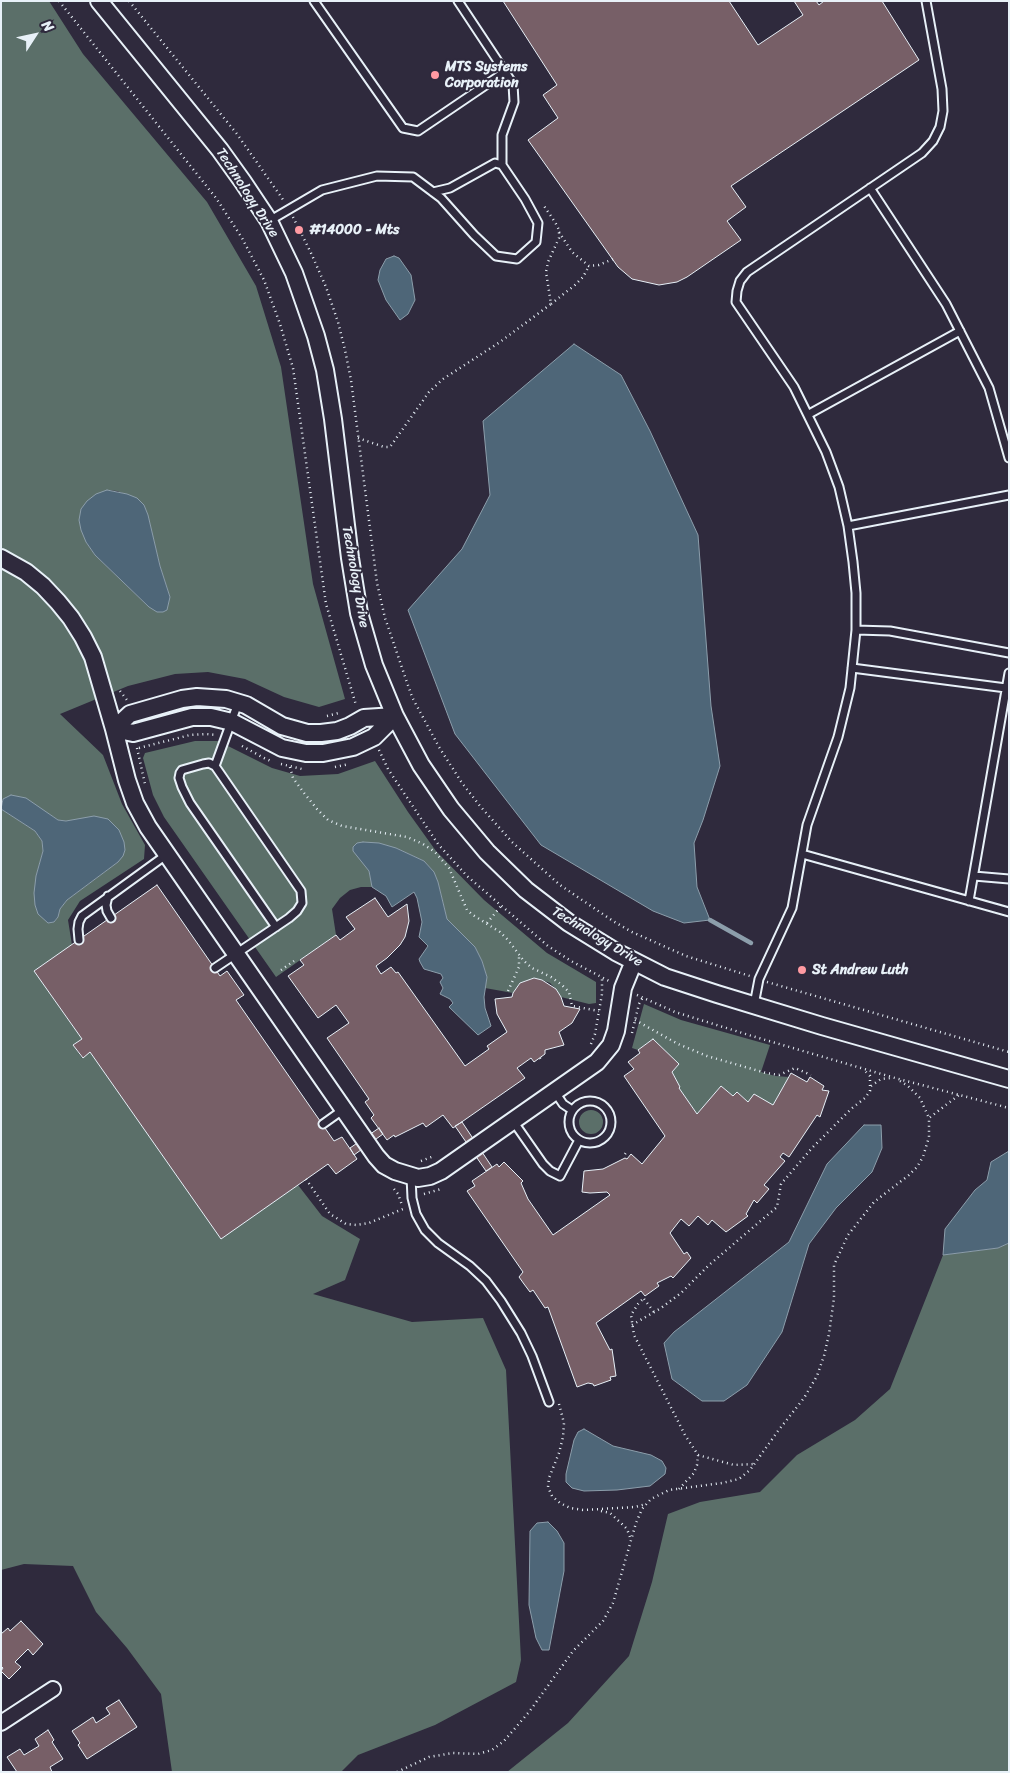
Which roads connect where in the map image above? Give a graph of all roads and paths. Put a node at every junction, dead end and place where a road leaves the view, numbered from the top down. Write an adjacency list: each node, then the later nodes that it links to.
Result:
1 (59, 1): 31 (path)
2 (99, 1): 13 (street, Technology Drive)
3 (129, 1): 12 (path)
4 (314, 1): 7 (lane)
5 (458, 1): 7 (lane)
6 (926, 1): 9 (lane)
7 (505, 72): 8 (lane)
8 (502, 166): 10 (lane); 10 (lane)
9 (870, 188): 18 (lane); 19 (lane)
10 (434, 192): 12 (lane)
11 (544, 206): 14 (path)
12 (289, 209): 13 (lane); 20 (path)
13 (269, 221): 32 (street, Technology Drive)
14 (559, 230): 16 (path); 17 (path)
15 (613, 259): 16 (path)
16 (590, 266): 17 (path)
17 (551, 304): 20 (path)
18 (960, 331): 19 (lane); 21 (lane)
19 (809, 414): 23 (lane)
20 (358, 438): 60 (path)
21 (1009, 458)
22 (1009, 495): 23 (lane)
23 (848, 526): 25 (lane)
24 (1, 558): 34 (street)
25 (856, 630): 26 (lane); 27 (lane)
26 (1009, 653)
27 (852, 668): 29 (lane); 40 (lane)
28 (1009, 673): 29 (lane)
29 (1006, 688): 43 (lane)
30 (238, 703): 32 (street); 33 (lane); 34 (street)
31 (359, 708)
32 (394, 716): 33 (street); 56 (street, Technology Drive)
33 (232, 722): 34 (street); 36 (lane)
34 (114, 729): 41 (street)
35 (135, 742): 38 (path)
36 (215, 766): 51 (lane); 51 (lane)
37 (290, 768): 42 (path)
38 (146, 785)
39 (447, 854): 42 (path)
40 (802, 854): 46 (lane); 60 (lane)
41 (167, 855): 45 (lane); 53 (street)
42 (442, 858): 50 (path)
43 (974, 876): 44 (lane); 46 (lane)
44 (1009, 879)
45 (108, 896): 49 (lane); 52 (lane)
46 (970, 901): 48 (lane)
47 (501, 906): 50 (path)
48 (1009, 912)
49 (111, 918)
50 (488, 923): 54 (path)
51 (276, 927): 53 (lane)
52 (79, 940)
53 (236, 954): 57 (lane); 75 (street)
54 (519, 955): 61 (path); 63 (path)
55 (294, 961): 58 (path)
56 (634, 961): 62 (street, Technology Drive); 73 (street)
57 (214, 968)
58 (281, 970)
59 (602, 977): 63 (path)
60 (759, 979): 62 (lane); 66 (path)
61 (508, 991)
62 (754, 1006): 71 (street, Technology Drive)
63 (599, 1011): 65 (path)
64 (635, 1020): 70 (path)
65 (587, 1049)
66 (1009, 1052)
67 (540, 1058): 68 (path)
68 (543, 1062)
69 (863, 1068): 72 (path)
70 (811, 1075)
71 (1009, 1079)
72 (871, 1086): 77 (path); 88 (path)
73 (554, 1092): 76 (lane); 78 (street)
74 (958, 1095): 77 (path)
75 (344, 1109): 79 (lane); 84 (street)
76 (572, 1110): 80 (lane); 80 (lane)
77 (929, 1118): 93 (path)
78 (513, 1121): 80 (lane); 84 (street)
79 (323, 1124)
80 (579, 1140)
81 (628, 1150): 82 (path)
82 (625, 1154)
83 (435, 1156): 84 (path)
84 (412, 1170): 91 (lane)
85 (306, 1180): 86 (path)
86 (394, 1189)
87 (720, 1247): 88 (path)
88 (725, 1252): 89 (path)
89 (654, 1312): 90 (path); 90 (path)
90 (632, 1325): 92 (path)
91 (549, 1402): 96 (path)
92 (698, 1455): 93 (path); 94 (path)
93 (755, 1464): 94 (path)
94 (679, 1489): 95 (path)
95 (647, 1504): 96 (path); 97 (path)
96 (597, 1510): 97 (path)
97 (631, 1541): 100 (path)
98 (53, 1689): 99 (street)
99 (1, 1724)
100 (397, 1772)

